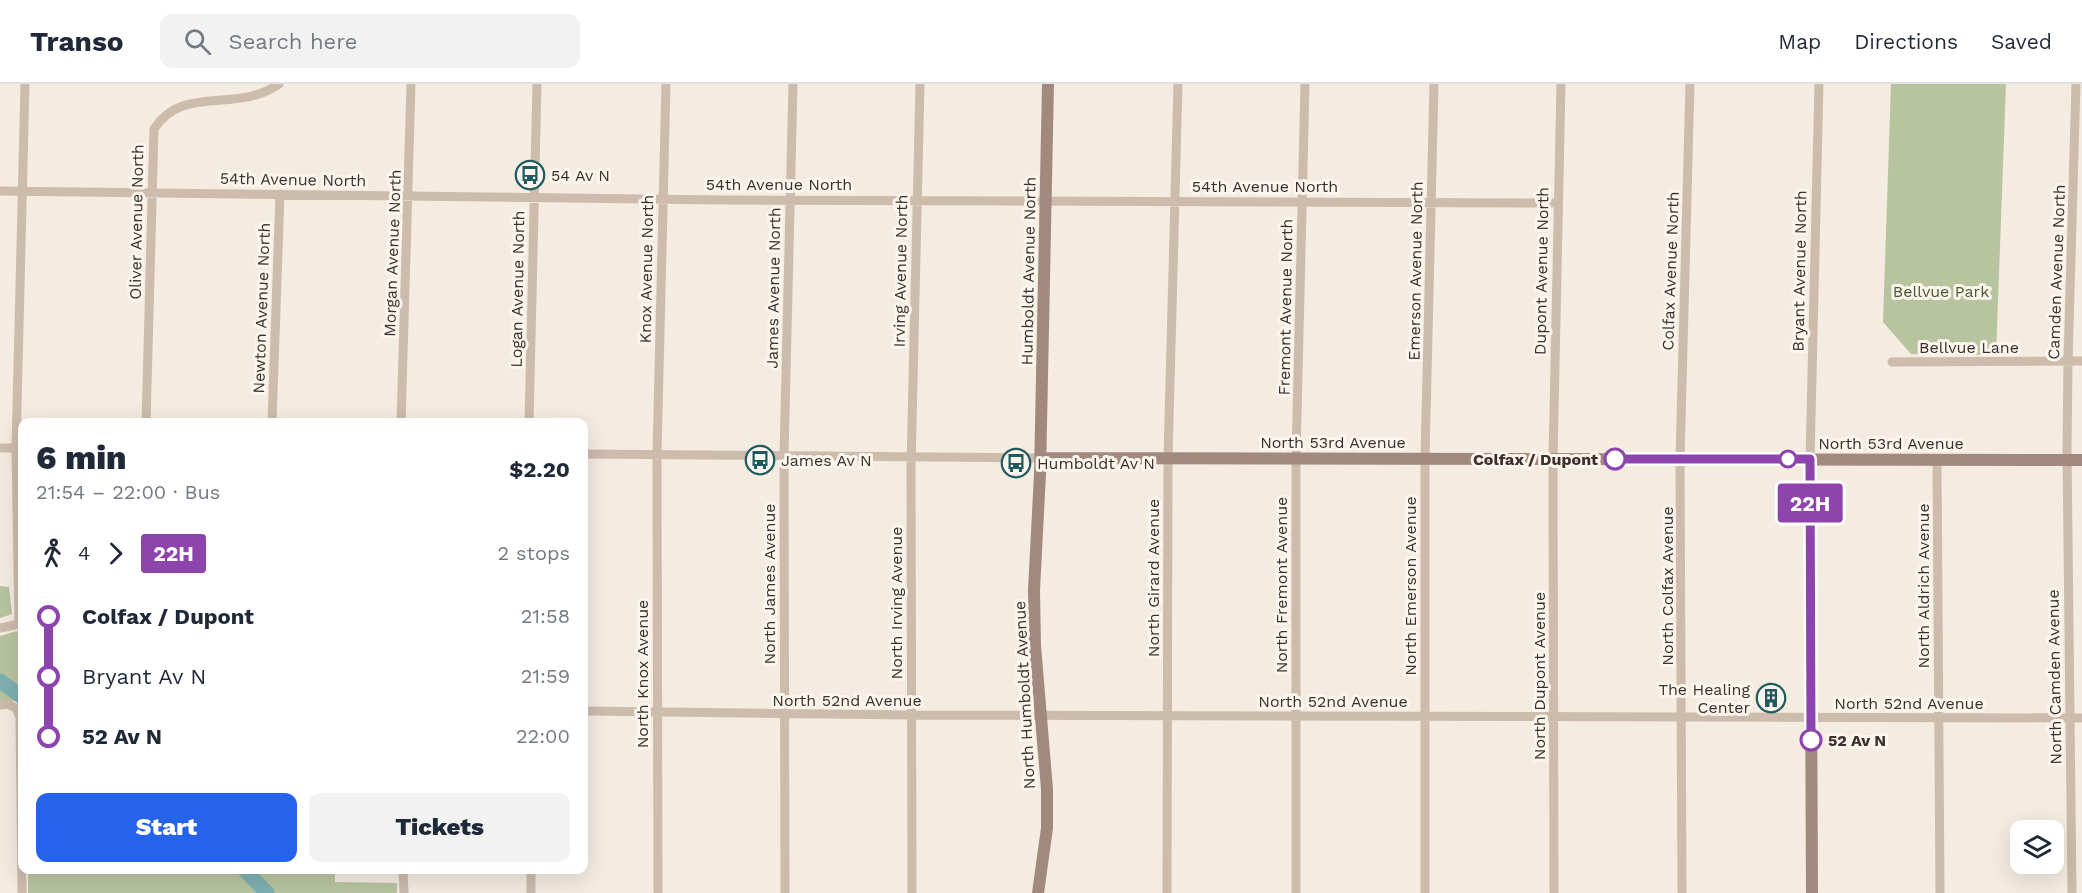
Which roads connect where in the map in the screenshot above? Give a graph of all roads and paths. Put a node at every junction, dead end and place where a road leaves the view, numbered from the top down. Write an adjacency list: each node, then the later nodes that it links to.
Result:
1 (25, 84): 17 (street)
2 (279, 84): 18 (street, Oliver Avenue North)
3 (411, 84): 20 (street, Morgan Avenue North)
4 (537, 84): 21 (street, Logan Avenue North)
5 (666, 84): 22 (street, Knox Avenue North)
6 (793, 84): 23 (street, James Avenue North)
7 (920, 84): 24 (street, Irving Avenue North)
8 (1048, 84): 26 (street, Humboldt Avenue North)
9 (1178, 84): 25 (street, North Girard Avenue)
10 (1305, 84): 27 (street, Fremont Avenue North)
11 (1434, 84): 28 (street, Emerson Avenue North)
12 (1561, 84): 29 (street, Dupont Avenue North)
13 (1690, 84): 49 (street, Colfax Avenue North)
14 (1819, 84): 50 (street, Bryant Avenue North)
15 (2076, 84): 30 (street, Camden Avenue North)
16 (0, 191): 17 (street, 54th Avenue North)
17 (23, 191): 18 (street, 54th Avenue North); 33 (street)
18 (151, 193): 19 (street, 54th Avenue North); 34 (street, Oliver Avenue North)
19 (280, 194): 20 (street, 54th Avenue North); 35 (street, Newton Avenue North)
20 (409, 196): 21 (street, 54th Avenue North); 36 (street, Morgan Avenue North)
21 (534, 197): 22 (street, 54th Avenue North); 37 (street, Logan Avenue North)
22 (663, 199): 23 (street, 54th Avenue North); 41 (street, Knox Avenue North)
23 (790, 199): 24 (street, 54th Avenue North); 42 (street, James Avenue North)
24 (917, 201): 26 (street, 54th Avenue North); 43 (street, Irving Avenue North)
25 (1175, 201): 26 (street, 54th Avenue North); 27 (street, 54th Avenue North); 45 (street, North Girard Avenue)
26 (1045, 202): 44 (street, Humboldt Avenue North)
27 (1302, 202): 28 (street, 54th Avenue North); 46 (street, Fremont Avenue North)
28 (1431, 202): 29 (street, 54th Avenue North); 47 (street, Emerson Avenue North)
29 (1557, 203): 48 (street, Dupont Avenue North)
30 (2068, 361): 31 (street, Bellvue Lane); 32 (street, Bellvue Lane); 52 (street, Camden Avenue North)
31 (2082, 361)
32 (1892, 362)
33 (19, 418)
34 (146, 418)
35 (273, 418)
36 (401, 418)
37 (529, 418)
38 (0, 448): 39 (street)
39 (18, 448)
40 (588, 454): 41 (street, North 53rd Avenue)
41 (657, 454): 42 (street, North 53rd Avenue); 59 (street, North Knox Avenue)
42 (784, 456): 43 (street, North 53rd Avenue); 60 (street, North James Avenue)
43 (911, 458): 44 (street, North 53rd Avenue); 61 (street, North Irving Avenue)
44 (1040, 458): 45 (street, North 53rd Avenue); 62 (street, North Humboldt Avenue)
45 (1168, 458): 46 (street, North 53rd Avenue); 63 (street, North Girard Avenue)
46 (1296, 458): 47 (street, North 53rd Avenue); 64 (street, North Fremont Avenue)
47 (1425, 458): 48 (street, North 53rd Avenue); 65 (street, North Emerson Avenue)
48 (1553, 459): 49 (street, North 53rd Avenue); 66 (street, North Dupont Avenue)
49 (1680, 459): 50 (street, North 53rd Avenue); 67 (street, North Colfax Avenue)
50 (1810, 459): 51 (street, North 53rd Avenue); 68 (street)
51 (1937, 459): 52 (street, North 53rd Avenue); 69 (street, North Aldrich Avenue)
52 (2068, 460): 53 (street, North 53rd Avenue); 70 (street, North Camden Avenue)
53 (2082, 460)
54 (18, 626): 55 (street)
55 (0, 628)
56 (0, 705): 58 (street)
57 (588, 711): 59 (street, North 52nd Avenue)
58 (18, 712)
59 (656, 712): 60 (street, North 52nd Avenue); 78 (street, North Knox Avenue)
60 (784, 714): 61 (street, North 52nd Avenue); 79 (street, North James Avenue)
61 (911, 715): 62 (street, North 52nd Avenue); 80 (street, North Irving Avenue)
62 (1041, 716): 63 (street, North 52nd Avenue); 81 (street, North Humboldt Avenue)
63 (1168, 716): 64 (street, North 52nd Avenue); 82 (street, North Girard Avenue)
64 (1296, 716): 65 (street, North 52nd Avenue); 83 (street, North Fremont Avenue)
65 (1425, 716): 66 (street, North 52nd Avenue); 84 (street, North Emerson Avenue)
66 (1554, 717): 67 (street, North 52nd Avenue); 85 (street, North Dupont Avenue)
67 (1682, 717): 68 (street, North 52nd Avenue); 86 (street, North Colfax Avenue)
68 (1810, 717): 69 (street, North 52nd Avenue); 87 (street)
69 (1939, 717): 70 (street, North 52nd Avenue); 88 (street, North Aldrich Avenue)
70 (2070, 718): 71 (street, North 52nd Avenue); 89 (street, North Camden Avenue)
71 (2082, 718)
72 (22, 874): 75 (street)
73 (403, 874): 76 (street)
74 (531, 874): 77 (street)
75 (22, 893)
76 (404, 893)
77 (531, 893)
78 (658, 893)
79 (785, 893)
80 (912, 893)
81 (1038, 893)
82 (1167, 893)
83 (1296, 893)
84 (1425, 893)
85 (1554, 893)
86 (1682, 893)
87 (1812, 893)
88 (1940, 893)
89 (2072, 893)

